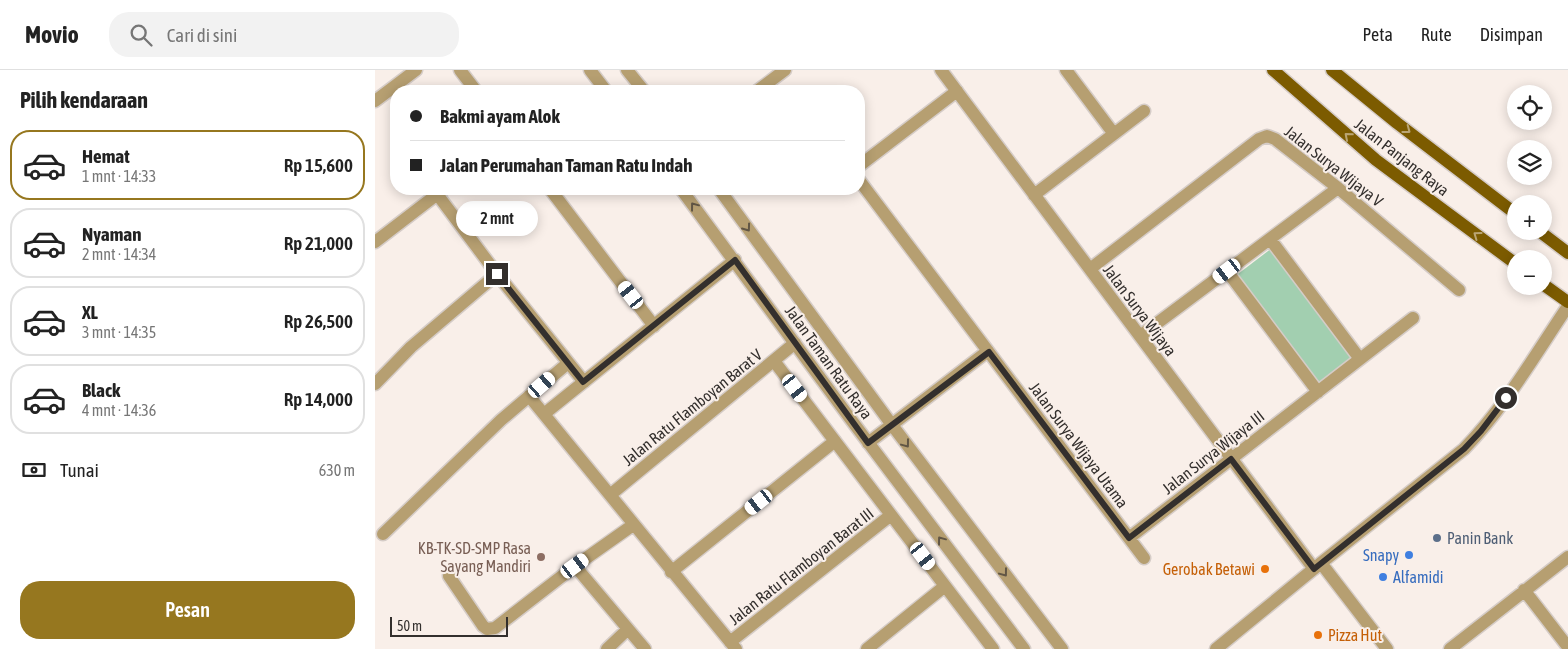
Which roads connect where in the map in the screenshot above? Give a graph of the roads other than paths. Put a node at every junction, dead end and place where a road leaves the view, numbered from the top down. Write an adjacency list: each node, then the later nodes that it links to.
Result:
1 (416, 70): 10 (street)
2 (460, 70): 11 (street)
3 (590, 70): 12 (street)
4 (627, 70): 13 (street)
5 (785, 70): 14 (street)
6 (941, 70): 16 (street, Jalan Surya Wijaya)
7 (1066, 70): 19 (street)
8 (1273, 70): 34 (main road, Jalan Panjang Raya, one-way to 8)
9 (1332, 70): 29 (main road, Jalan Panjang Raya, one-way to 29)
10 (396, 85)
11 (471, 85)
12 (602, 85)
13 (638, 85)
14 (765, 85)
15 (390, 90): 17 (street)
16 (957, 91): 20 (street); 28 (street, Jalan Surya Wijaya)
17 (375, 101)
18 (1144, 111): 19 (street)
19 (1114, 134): 28 (street)
20 (865, 161)
21 (865, 188): 47 (street, Jalan Surya Wijaya Utama)
22 (1338, 188): 30 (street); 36 (street, Jalan Surya Wijaya V); 39 (street, Jalan Surya Wijaya V)
23 (436, 195): 32 (street)
24 (444, 195): 38 (street)
25 (555, 195): 44 (street)
26 (686, 195): 35 (street, Jalan Taman Ratu Raya, one-way to 26)
27 (723, 195): 56 (street, Jalan Taman Ratu Raya, one-way to 56)
28 (1034, 195): 36 (street, Jalan Surya Wijaya)
29 (1507, 207)
30 (1270, 239): 37 (street); 48 (street)
31 (1551, 240): 33 (main road)
32 (375, 242)
33 (1568, 253)
34 (1507, 257)
35 (735, 260): 44 (street); 46 (street, Jalan Taman Ratu Raya)
36 (1090, 269): 45 (street, Jalan Surya Wijaya)
37 (1227, 271): 45 (street); 53 (street)
38 (497, 274): 50 (street); 52 (street)
39 (1459, 290)
40 (1552, 290): 41 (main road)
41 (1568, 302)
42 (1568, 306): 68 (street)
43 (1413, 318): 48 (street, Jalan Surya Wijaya III)
44 (654, 326): 51 (street)
45 (1140, 336): 59 (street, Jalan Surya Wijaya)
46 (795, 343): 49 (street, Jalan Ratu Flamboyan Barat V); 58 (street, Jalan Taman Ratu Raya)
47 (989, 352): 56 (street); 64 (street, Jalan Surya Wijaya Utama)
48 (1360, 360): 53 (street, Jalan Surya Wijaya III)
49 (774, 361): 57 (street); 60 (street, Jalan Ratu Flamboyan Barat V)
50 (567, 363): 51 (street); 54 (street)
51 (583, 382): 55 (street)
52 (375, 384)
53 (1318, 392): 59 (street, Jalan Surya Wijaya III)
54 (529, 396): 55 (street); 63 (street)
55 (544, 414): 60 (street)
56 (889, 426): 58 (street); 81 (street, Jalan Taman Ratu Raya, one-way to 81)
57 (835, 441): 61 (street); 69 (street)
58 (870, 441): 75 (street, Jalan Taman Ratu Raya, one-way to 58)
59 (1231, 459): 64 (street, Jalan Surya Wijaya III); 68 (street, Jalan Surya Wijaya)
60 (610, 495): 62 (street)
61 (891, 515): 71 (street); 74 (street, Jalan Ratu Flamboyan Barat III)
62 (633, 525): 67 (street); 69 (street)
63 (383, 534)
64 (1129, 538): 65 (street, Jalan Surya Wijaya Utama)
65 (1144, 558)
66 (1568, 558): 72 (street)
67 (575, 566): 70 (street); 73 (street)
68 (1317, 566): 82 (street); 83 (street, Jalan Surya Wijaya)
69 (671, 572): 74 (street)
70 (449, 576)
71 (945, 586): 79 (street); 80 (street)
72 (1525, 590): 76 (street); 84 (street)
73 (628, 629): 77 (street); 78 (street)
74 (733, 645)
75 (1021, 648)
76 (1568, 648)
77 (607, 649)
78 (645, 649)
79 (867, 649)
80 (993, 649)
81 (1061, 649)
82 (1216, 649)
83 (1387, 649)
84 (1450, 649)

